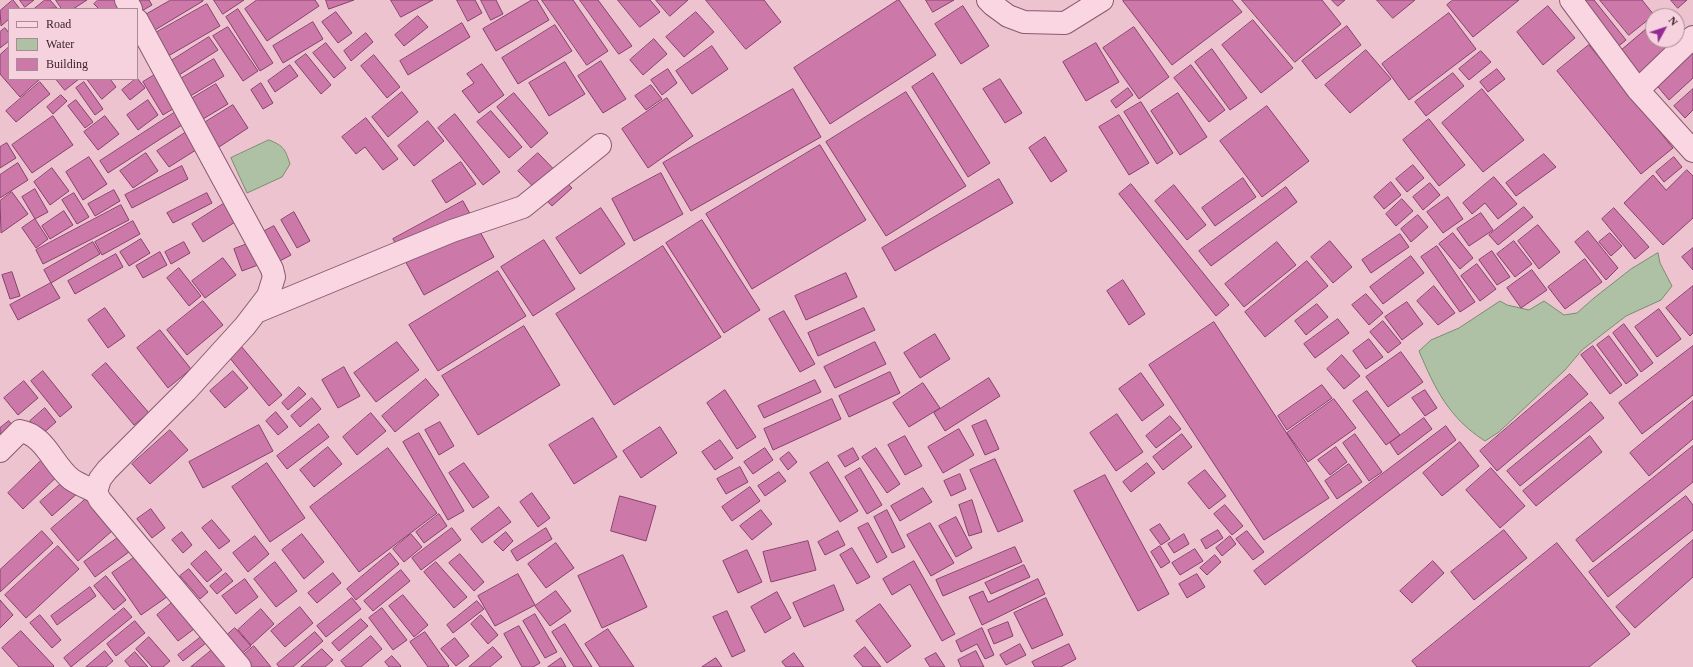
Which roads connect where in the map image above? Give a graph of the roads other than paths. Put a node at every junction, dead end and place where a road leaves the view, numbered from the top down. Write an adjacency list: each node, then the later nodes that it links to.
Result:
1 (988, 0): 2 (street)
2 (1102, 0)
3 (1571, 0): 6 (street)
4 (138, 22): 9 (street)
5 (1693, 37): 6 (street)
6 (1638, 90): 8 (street)
7 (600, 145): 9 (street)
8 (1693, 152)
9 (256, 312): 11 (street)
10 (0, 451): 11 (street)
11 (96, 492): 12 (street)
12 (240, 667)

